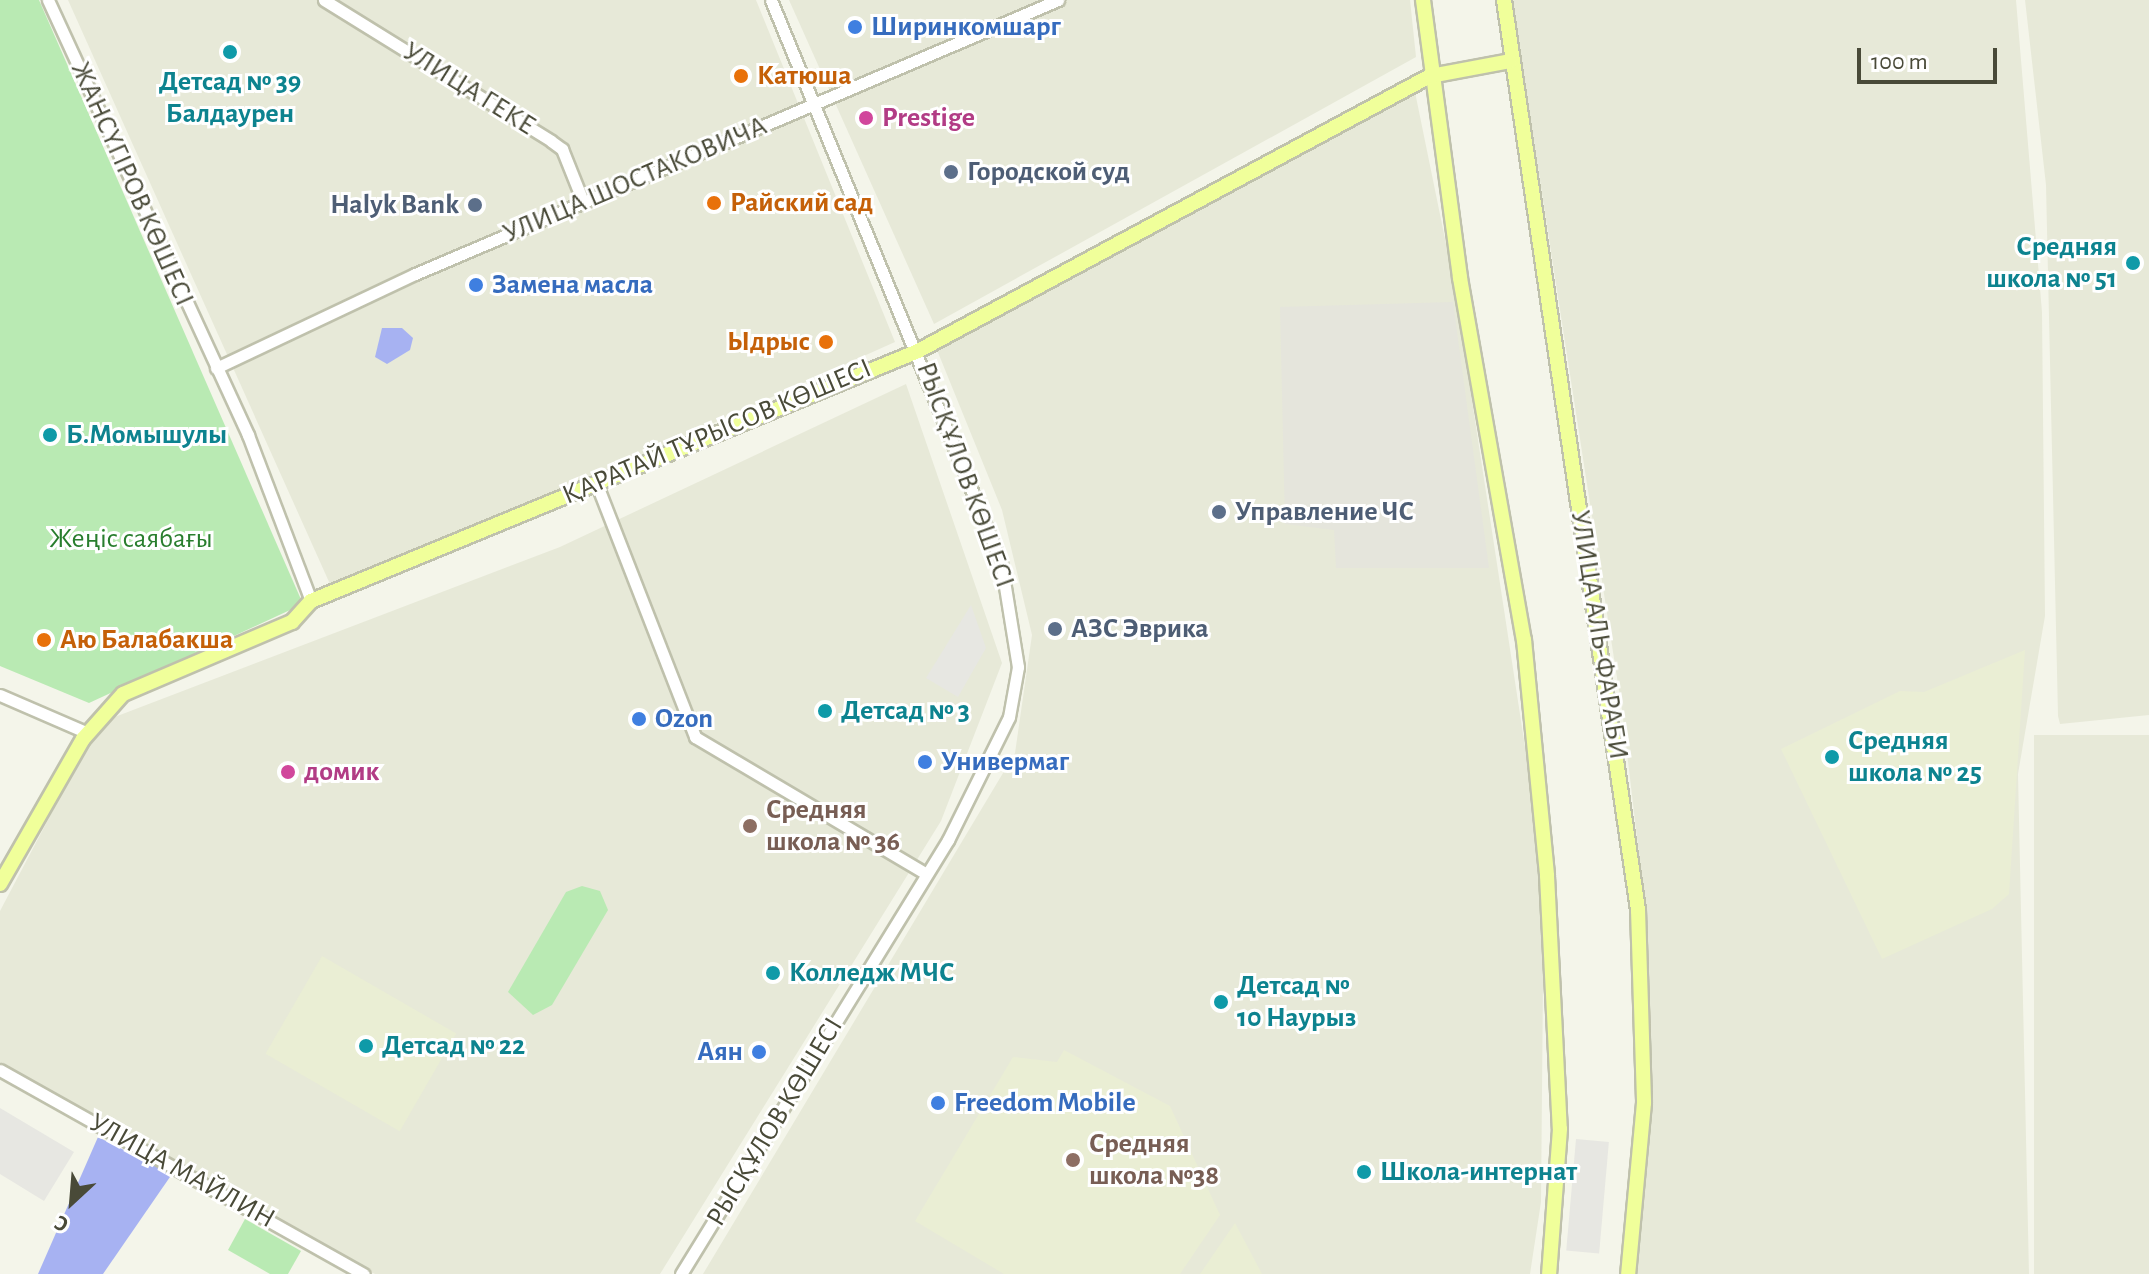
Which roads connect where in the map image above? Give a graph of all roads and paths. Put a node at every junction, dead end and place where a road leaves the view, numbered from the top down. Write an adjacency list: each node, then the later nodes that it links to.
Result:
1 (48, 0): 12 (street, ЖАНСҮГІРОВ КӨШЕСІ)
2 (324, 0): 10 (street, УЛИЦА ГЕКЕ)
3 (771, 0): 9 (street, РЫСҚҰЛОВ КӨШЕСІ)
4 (1058, 0): 9 (street, УЛИЦА ШОСТАКОВИЧА)
5 (1423, 0): 8 (main road)
6 (1504, 0): 7 (main road, УЛИЦА АЛЬ-ФАРАБИ)
7 (1510, 61): 8 (main road, ҚАРАТАЙ ТҰРЫСОВ КӨШЕСІ); 23 (main road, УЛИЦА АЛЬ-ФАРАБИ)
8 (1430, 76): 11 (main road, ҚАРАТАЙ ТҰРЫСОВ КӨШЕСІ); 20 (main road)
9 (818, 104): 10 (street, УЛИЦА ШОСТАКОВИЧА); 11 (street, РЫСҚҰЛОВ КӨШЕСІ)
10 (584, 204): 12 (street, УЛИЦА ШОСТАКОВИЧА)
11 (918, 351): 13 (main road, ҚАРАТАЙ ТҰРЫСОВ КӨШЕСІ); 17 (street, РЫСҚҰЛОВ КӨШЕСІ)
12 (216, 368): 14 (street, ЖАНСҮГІРОВ КӨШЕСІ)
13 (597, 485): 14 (main road, ҚАРАТАЙ ТҰРЫСОВ КӨШЕСІ); 17 (street)
14 (311, 601): 16 (main road, ҚАРАТАЙ ТҰРЫСОВ КӨШЕСІ)
15 (0, 695): 16 (street)
16 (88, 733): 18 (main road, ҚАРАТАЙ ТҰРЫСОВ КӨШЕСІ)
17 (927, 874): 22 (street, РЫСҚҰЛОВ КӨШЕСІ)
18 (0, 884)
19 (0, 1070): 21 (street, УЛИЦА МАЙЛИН)
20 (1552, 1273)
21 (364, 1274)
22 (681, 1274)
23 (1628, 1274)

